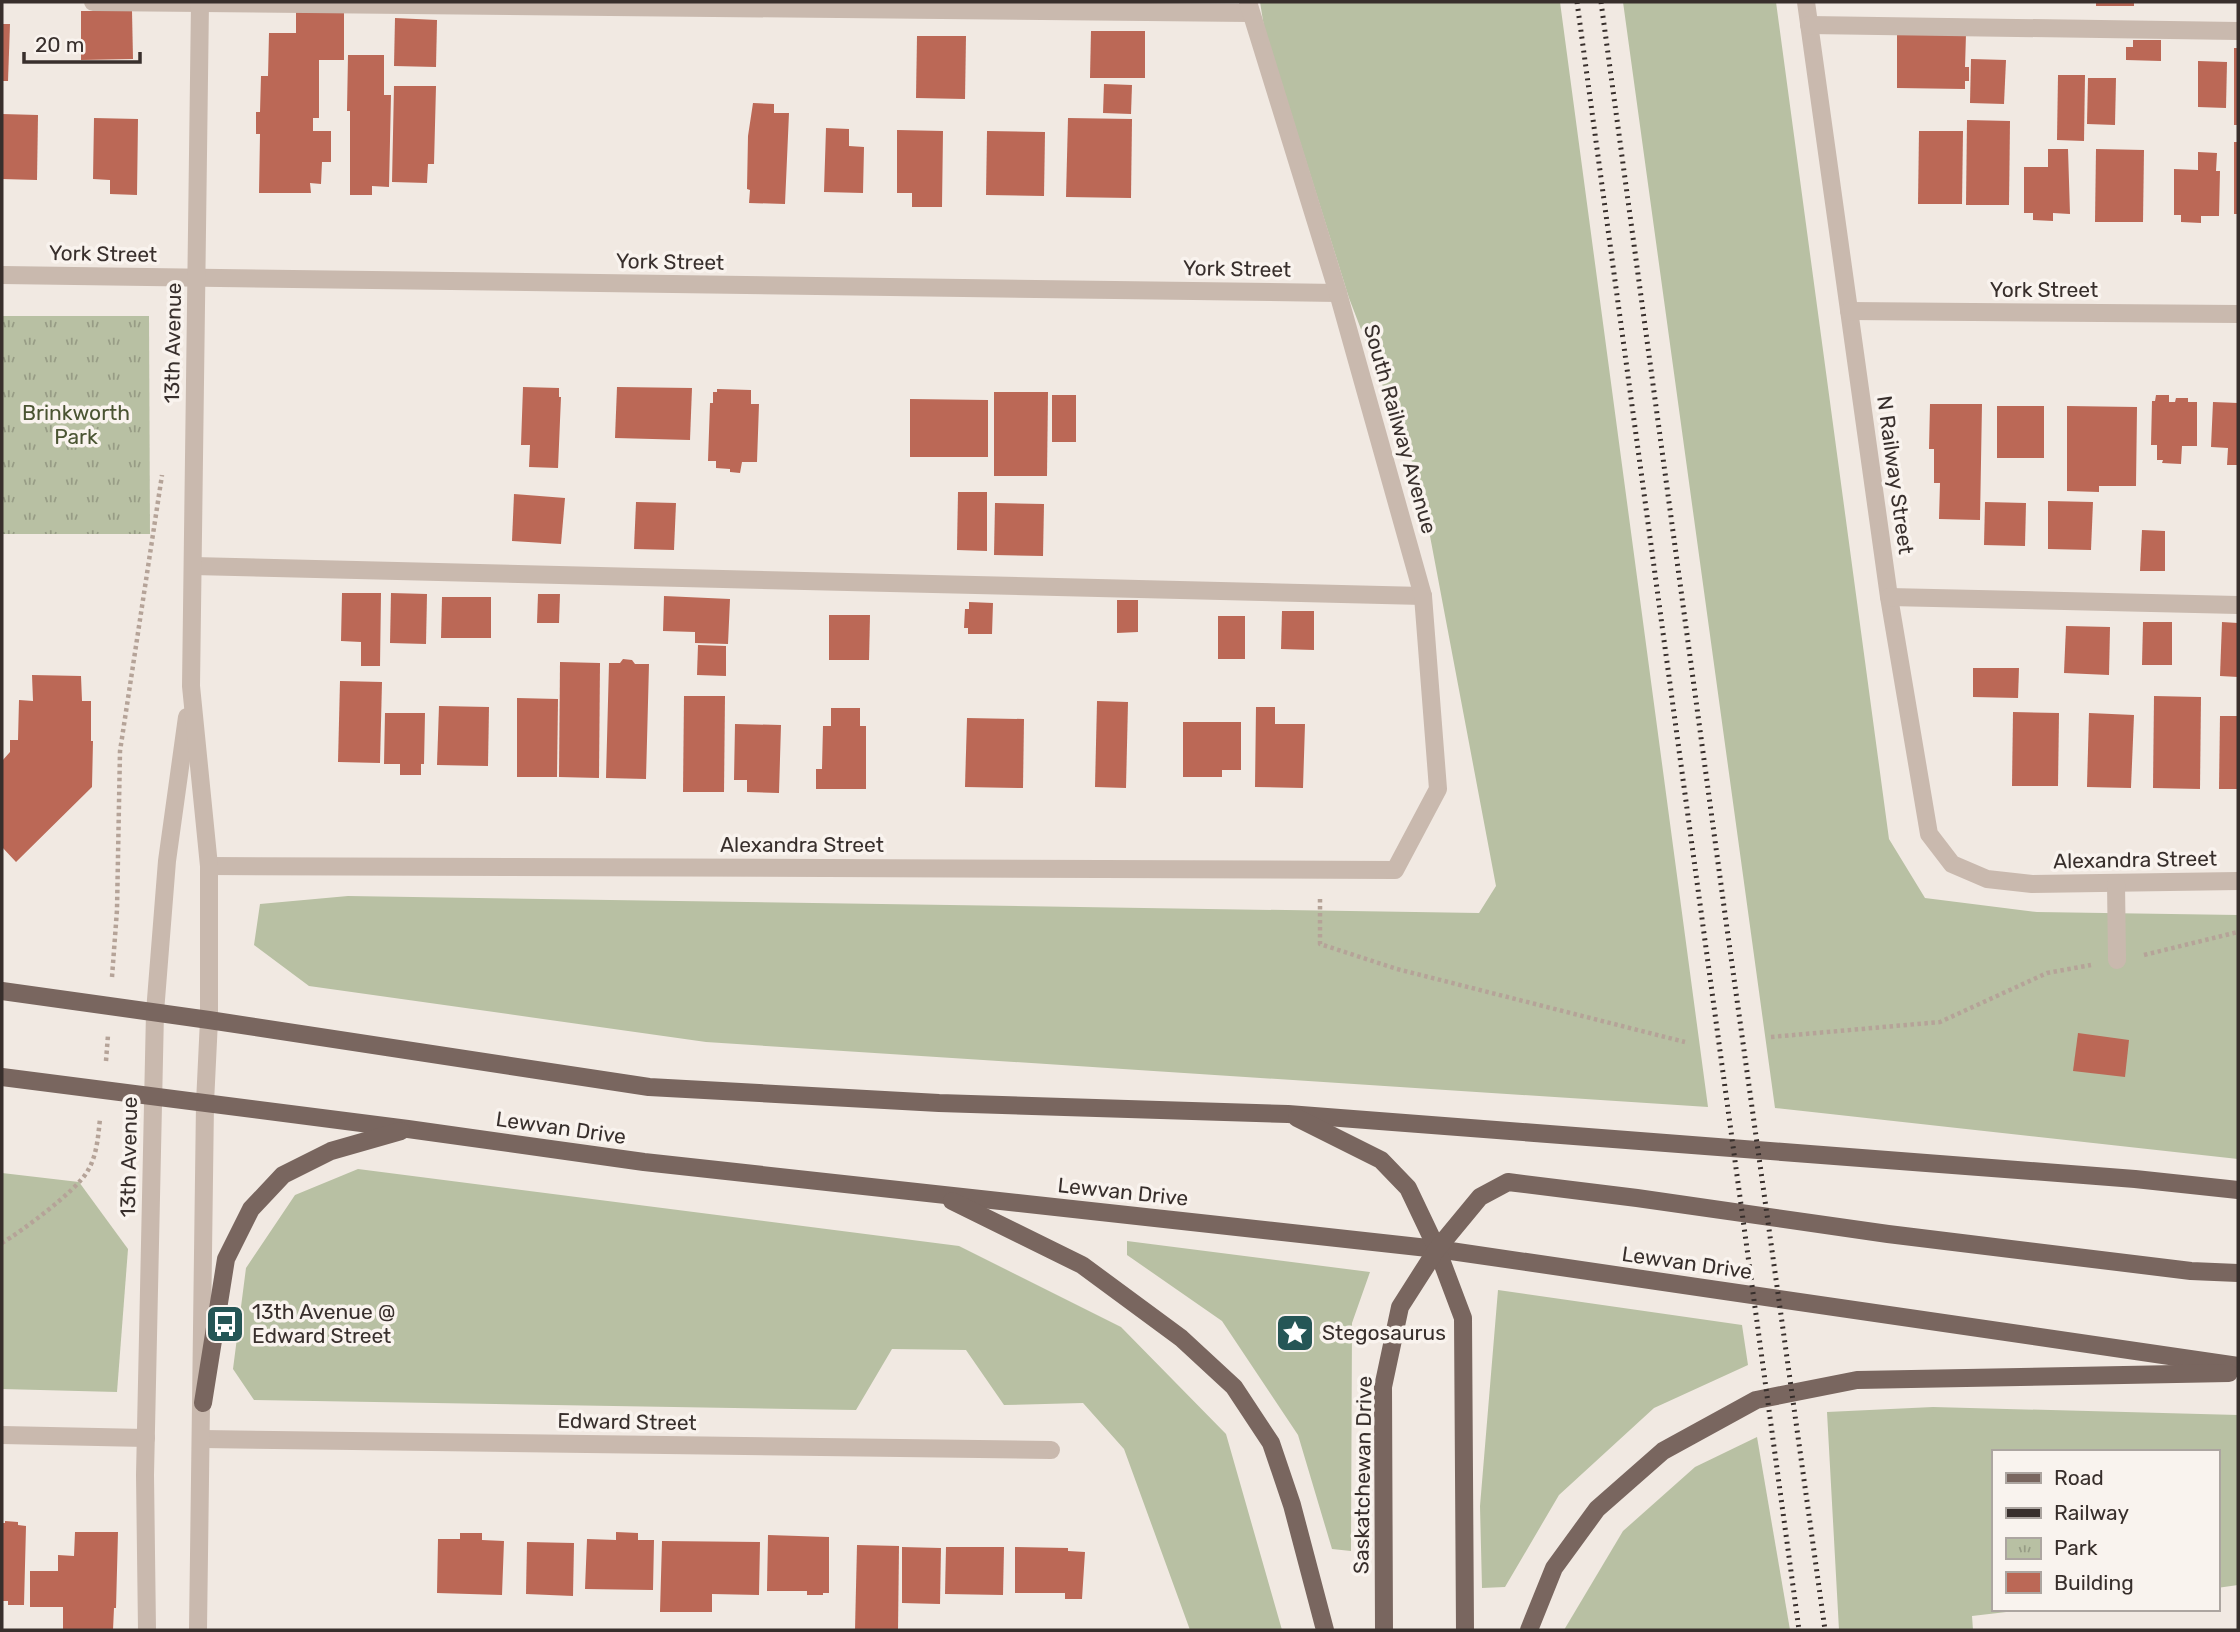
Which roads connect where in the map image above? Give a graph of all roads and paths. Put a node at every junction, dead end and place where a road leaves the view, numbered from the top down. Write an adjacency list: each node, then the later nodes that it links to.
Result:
1 (93, 2): 3 (street)
2 (1805, 2): 5 (street, N Railway Street)
3 (200, 3): 4 (street); 8 (street, 13th Avenue)
4 (1249, 7): 9 (street, South Railway Avenue)
5 (1809, 25): 6 (street); 10 (street, N Railway Street)
6 (2238, 32)
7 (2, 275): 8 (street, York Street)
8 (196, 279): 9 (street, York Street); 13 (street, 13th Avenue)
9 (1338, 293): 14 (street, South Railway Avenue)
10 (1849, 311): 11 (street, York Street); 15 (street, N Railway Street)
11 (2238, 314)
12 (163, 471): 27 (path)
13 (192, 566): 14 (street); 17 (street, 13th Avenue)
14 (1423, 596): 20 (street, South Railway Avenue)
15 (1889, 597): 16 (street); 23 (street, N Railway Street)
16 (2238, 604)
17 (191, 686): 18 (street, 13th Avenue); 28 (street, 13th Avenue)
18 (209, 866): 19 (street, Alexandra Street); 29 (street, 13th Avenue)
19 (1321, 870): 20 (street, Alexandra Street); 31 (path)
20 (1395, 870)
21 (2238, 881): 22 (street, Alexandra Street)
22 (2116, 883): 23 (street, Alexandra Street); 25 (street)
23 (2032, 884)
24 (2238, 932): 25 (path)
25 (2117, 960): 30 (path)
26 (2, 991): 27 (main road)
27 (110, 1006): 28 (main road); 33 (path)
28 (155, 1012): 29 (main road); 34 (street, 13th Avenue)
29 (209, 1020): 35 (street, 13th Avenue); 36 (main road)
30 (1771, 1037)
31 (1685, 1042)
32 (2, 1077): 33 (main road, Lewvan Drive)
33 (103, 1090): 34 (main road, Lewvan Drive); 40 (path)
34 (153, 1096): 35 (main road, Lewvan Drive); 47 (street, 13th Avenue)
35 (205, 1103): 37 (main road, Lewvan Drive); 45 (street, 13th Avenue)
36 (1288, 1114): 38 (main road); 41 (main road)
37 (408, 1129): 39 (main road, Lewvan Drive); 45 (main road)
38 (2238, 1190)
39 (939, 1195): 41 (main road, Lewvan Drive); 52 (main road)
40 (2, 1243)
41 (1437, 1249): 42 (main road, Saskatchewan Drive); 43 (main road, Lewvan Drive); 53 (main road, Saskatchewan Drive); 54 (main road)
42 (2238, 1273)
43 (2238, 1366)
44 (2238, 1373): 55 (main road)
45 (202, 1403): 48 (street, 13th Avenue)
46 (2, 1435): 47 (street)
47 (146, 1438): 50 (street, 13th Avenue)
48 (202, 1439): 49 (street, Edward Street); 51 (street, 13th Avenue)
49 (1051, 1450)
50 (147, 1630)
51 (198, 1630)
52 (1325, 1630)
53 (1384, 1630)
54 (1465, 1630)
55 (1529, 1630)

